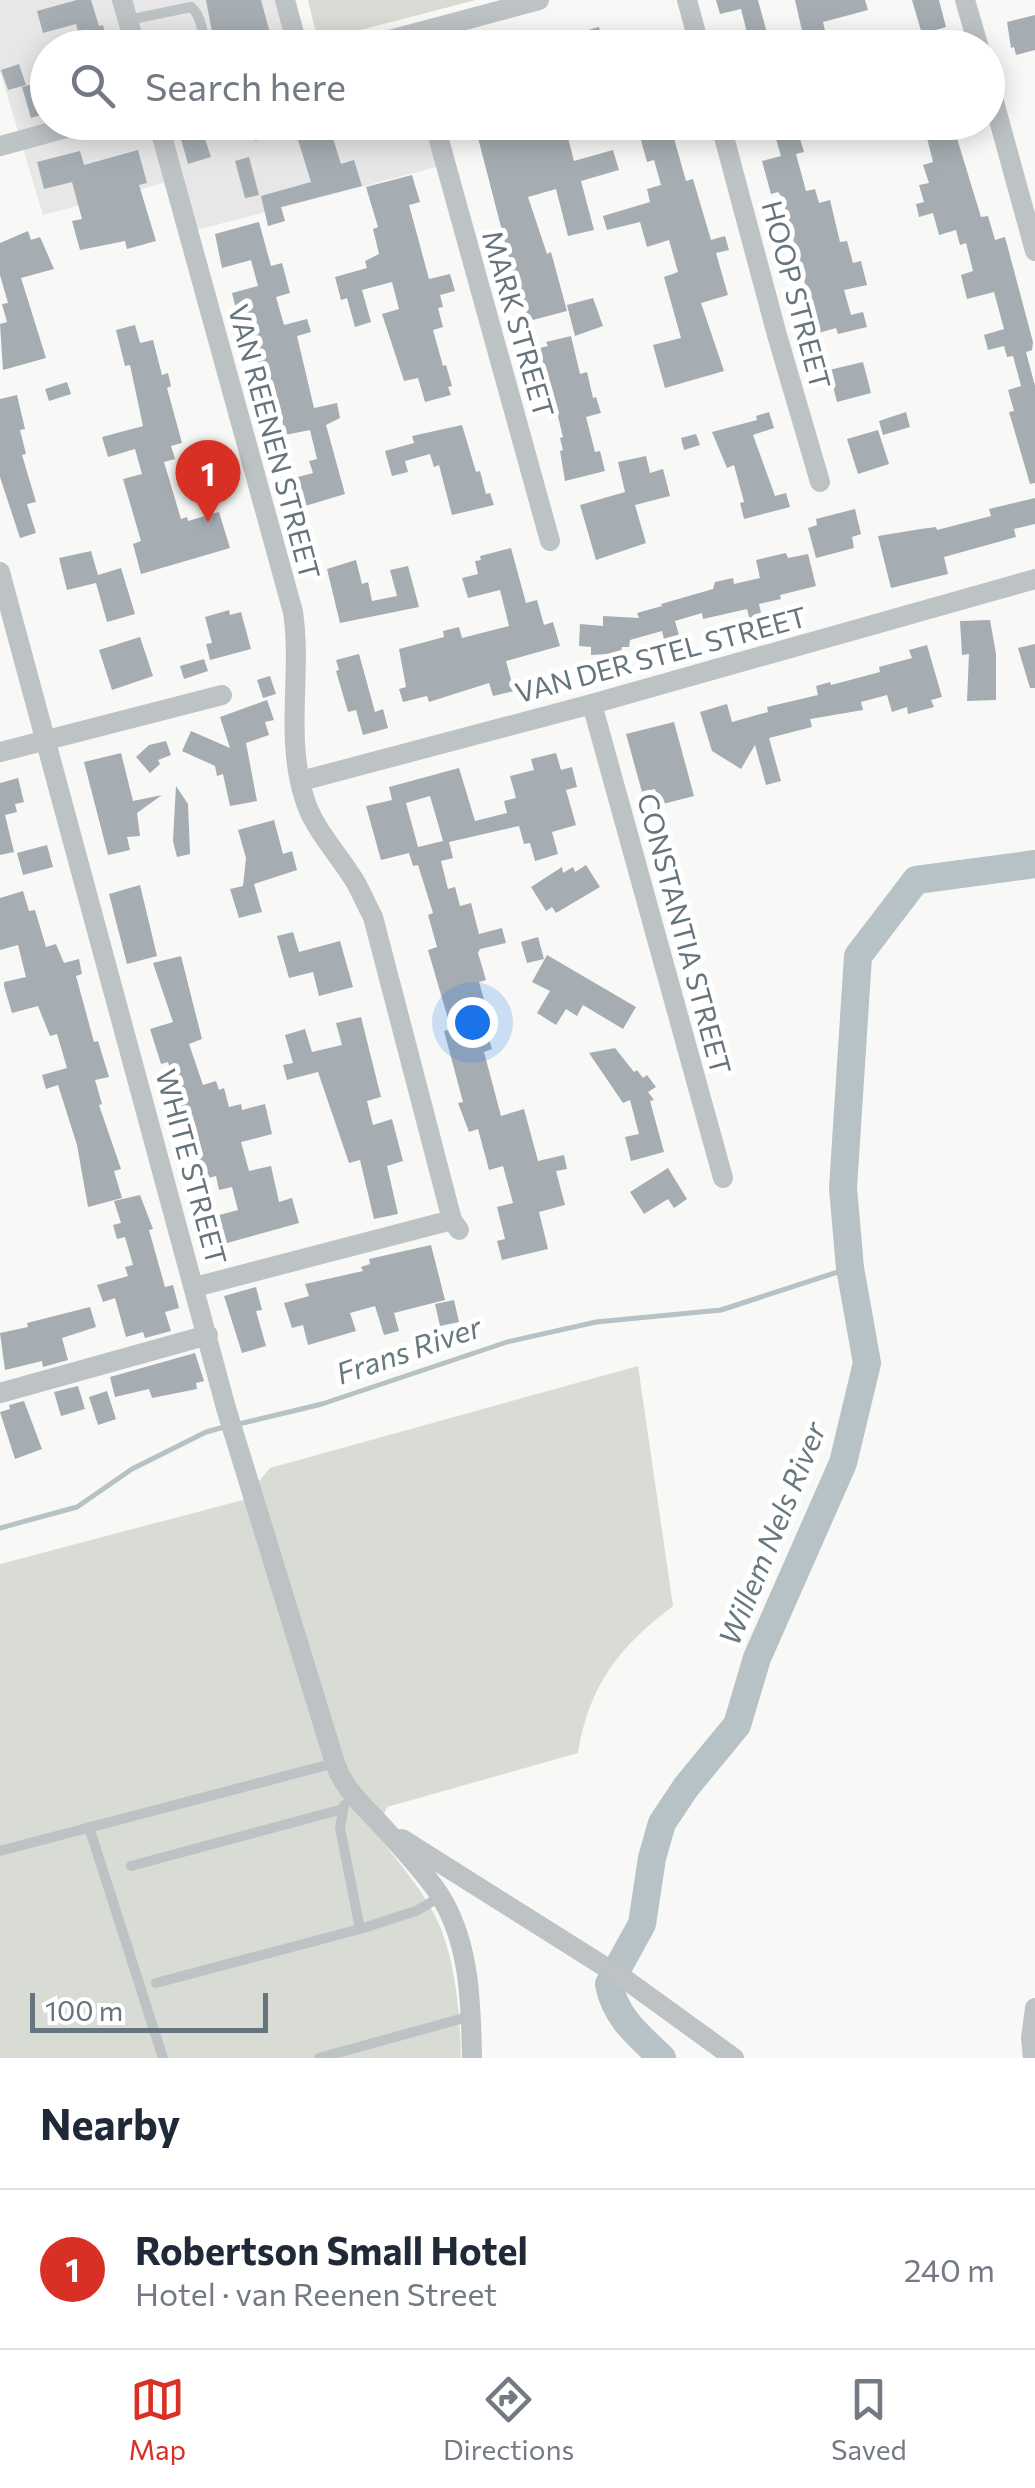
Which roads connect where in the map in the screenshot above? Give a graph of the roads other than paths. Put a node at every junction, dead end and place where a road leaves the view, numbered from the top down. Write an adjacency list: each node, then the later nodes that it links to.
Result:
1 (286, 0): 7 (street)
2 (687, 0): 9 (street)
3 (965, 0): 10 (street)
4 (530, 1): 8 (street)
5 (125, 10): 6 (lane)
6 (202, 30)
7 (294, 30)
8 (444, 30)
9 (695, 30)
10 (973, 30)
11 (30, 138): 16 (street)
12 (163, 140): 26 (street, VAN REENEN STREET)
13 (439, 140): 19 (street, MARK STREET)
14 (725, 140): 18 (street, HOOP STREET)
15 (1004, 140): 17 (street)
16 (0, 146)
17 (1035, 251)
18 (820, 482)
19 (550, 541)
20 (0, 572): 24 (street, WHITE STREET)
21 (1035, 578): 23 (street, VAN DER STEL STREET)
22 (222, 694): 24 (street)
23 (592, 704): 26 (street, VAN DER STEL STREET); 27 (street, CONSTANTIA STREET)
24 (46, 740): 25 (street); 28 (street, WHITE STREET)
25 (0, 752)
26 (300, 781): 28 (street, VAN REENEN STREET)
27 (723, 1178)
28 (195, 1288): 29 (street, WHITE STREET)
29 (208, 1335): 30 (street); 31 (street, WHITE STREET)
30 (0, 1392)
31 (341, 1783): 32 (lane); 33 (street); 35 (lane); 37 (lane)
32 (89, 1828): 34 (lane); 41 (lane)
33 (386, 1829): 36 (street); 44 (street)
34 (0, 1852)
35 (131, 1866)
36 (441, 1896): 37 (lane); 40 (street)
37 (360, 1929): 38 (lane)
38 (156, 1983)
39 (1035, 2008): 45 (street)
40 (472, 2016): 42 (lane); 43 (street)
41 (163, 2058)
42 (319, 2058)
43 (472, 2058)
44 (734, 2058)
45 (1033, 2058)

